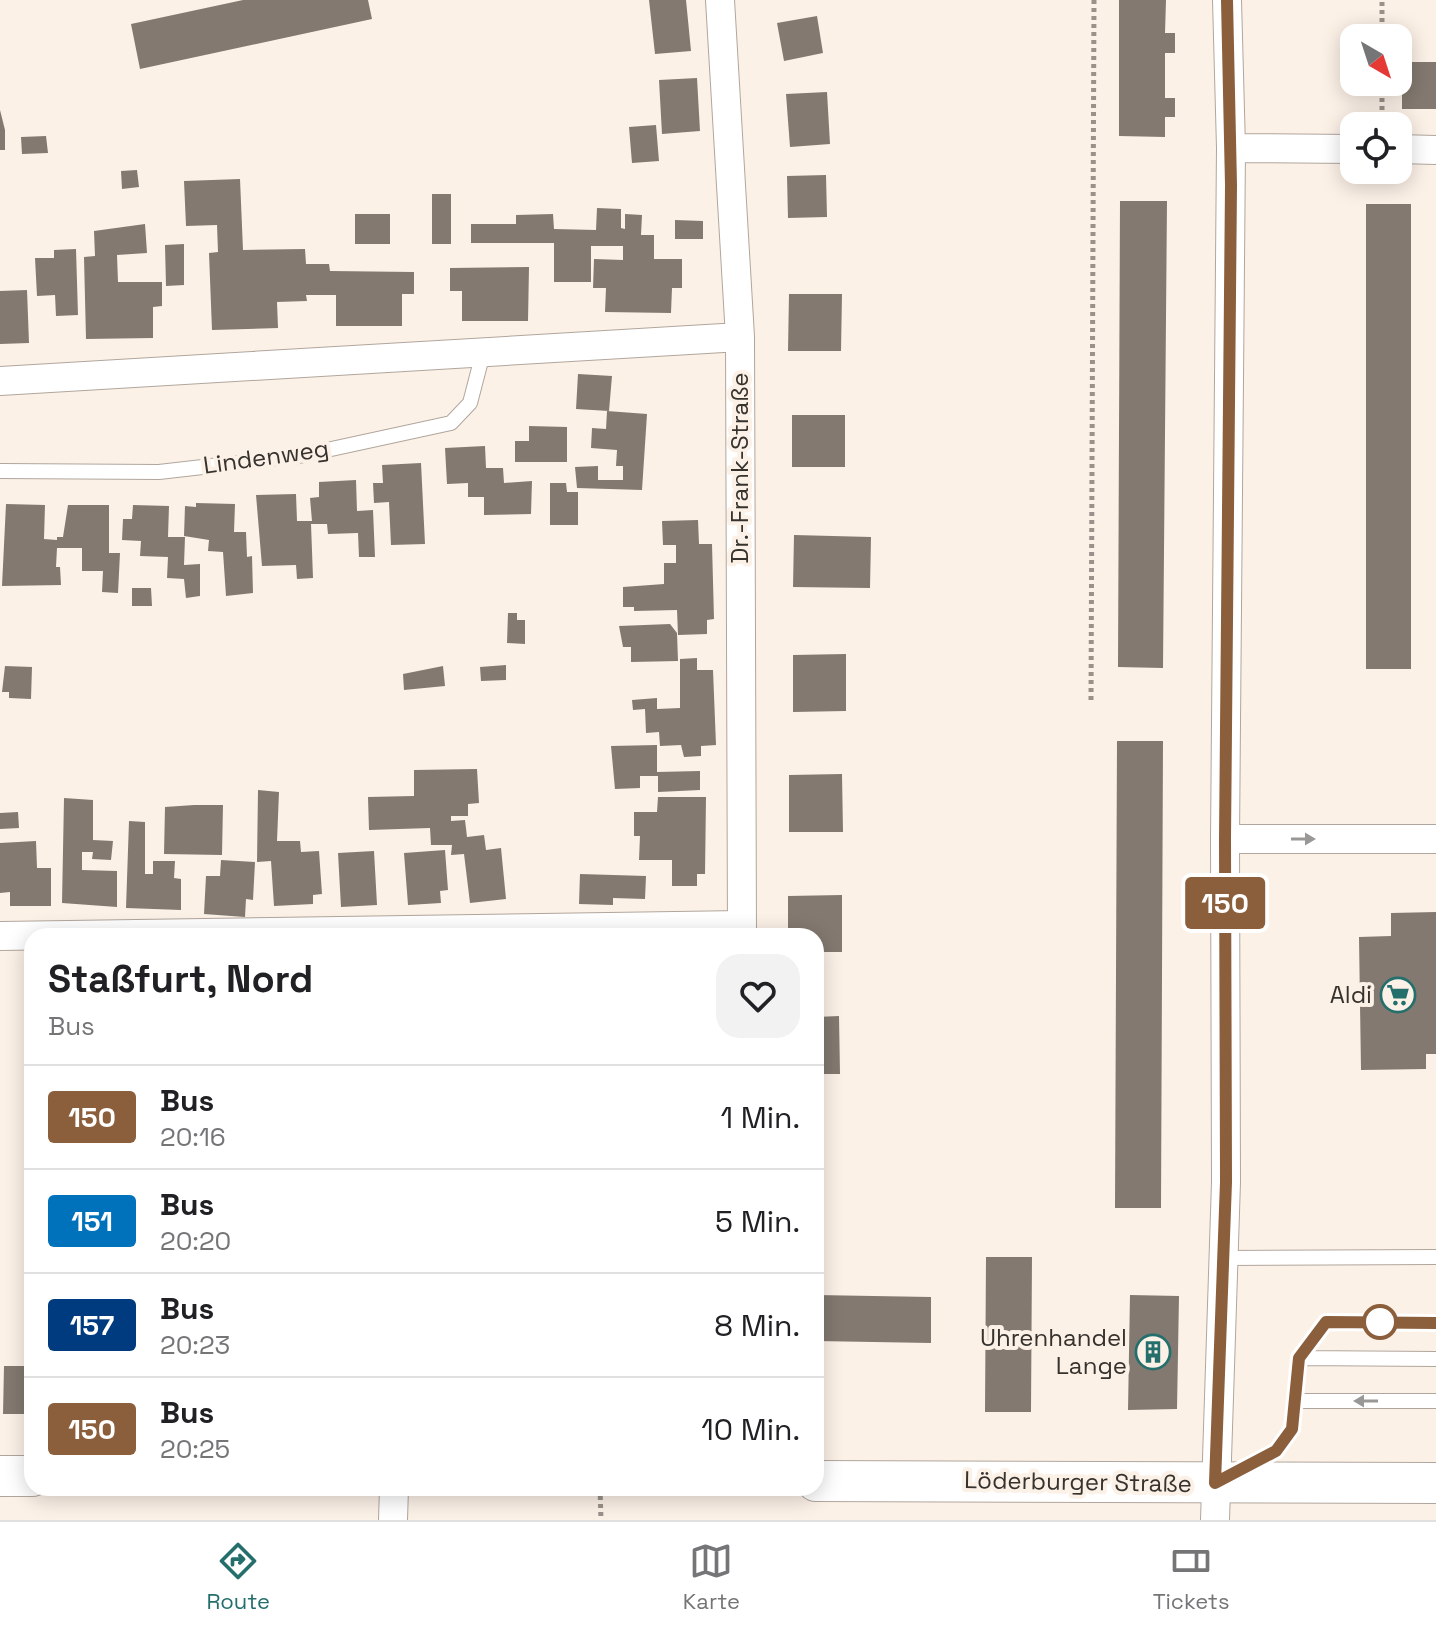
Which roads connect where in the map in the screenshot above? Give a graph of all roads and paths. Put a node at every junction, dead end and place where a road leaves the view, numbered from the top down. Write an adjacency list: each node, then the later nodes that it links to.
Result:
1 (720, 0): 10 (street, Dr.-Frank-Straße)
2 (1094, 0): 14 (path)
3 (1227, 0): 6 (street)
4 (1382, 0): 5 (path)
5 (1382, 24)
6 (1231, 148): 7 (street); 15 (street)
7 (1340, 149)
8 (1412, 149): 9 (street)
9 (1436, 150)
10 (740, 337): 11 (street); 17 (street, Dr.-Frank-Straße)
11 (483, 353): 12 (street); 13 (lane, Lindenweg)
12 (0, 381)
13 (0, 471)
14 (1091, 700)
15 (1225, 839): 16 (street, one-way to 16); 21 (street)
16 (1436, 839)
17 (742, 928)
18 (0, 936): 19 (street)
19 (24, 936)
20 (1436, 1257): 21 (lane)
21 (1223, 1258): 33 (street)
22 (1436, 1323): 23 (lane)
23 (1299, 1358): 24 (lane); 25 (lane)
24 (1436, 1359)
25 (1295, 1401): 26 (lane, one-way to 25); 33 (lane)
26 (1436, 1401)
27 (0, 1476): 28 (street)
28 (24, 1476)
29 (824, 1481): 33 (street, Löderburger Straße)
30 (1436, 1483): 33 (street, Löderburger Straße)
31 (394, 1496): 34 (street)
32 (600, 1496): 35 (path)
33 (1215, 1502)
34 (393, 1520)
35 (601, 1520)

